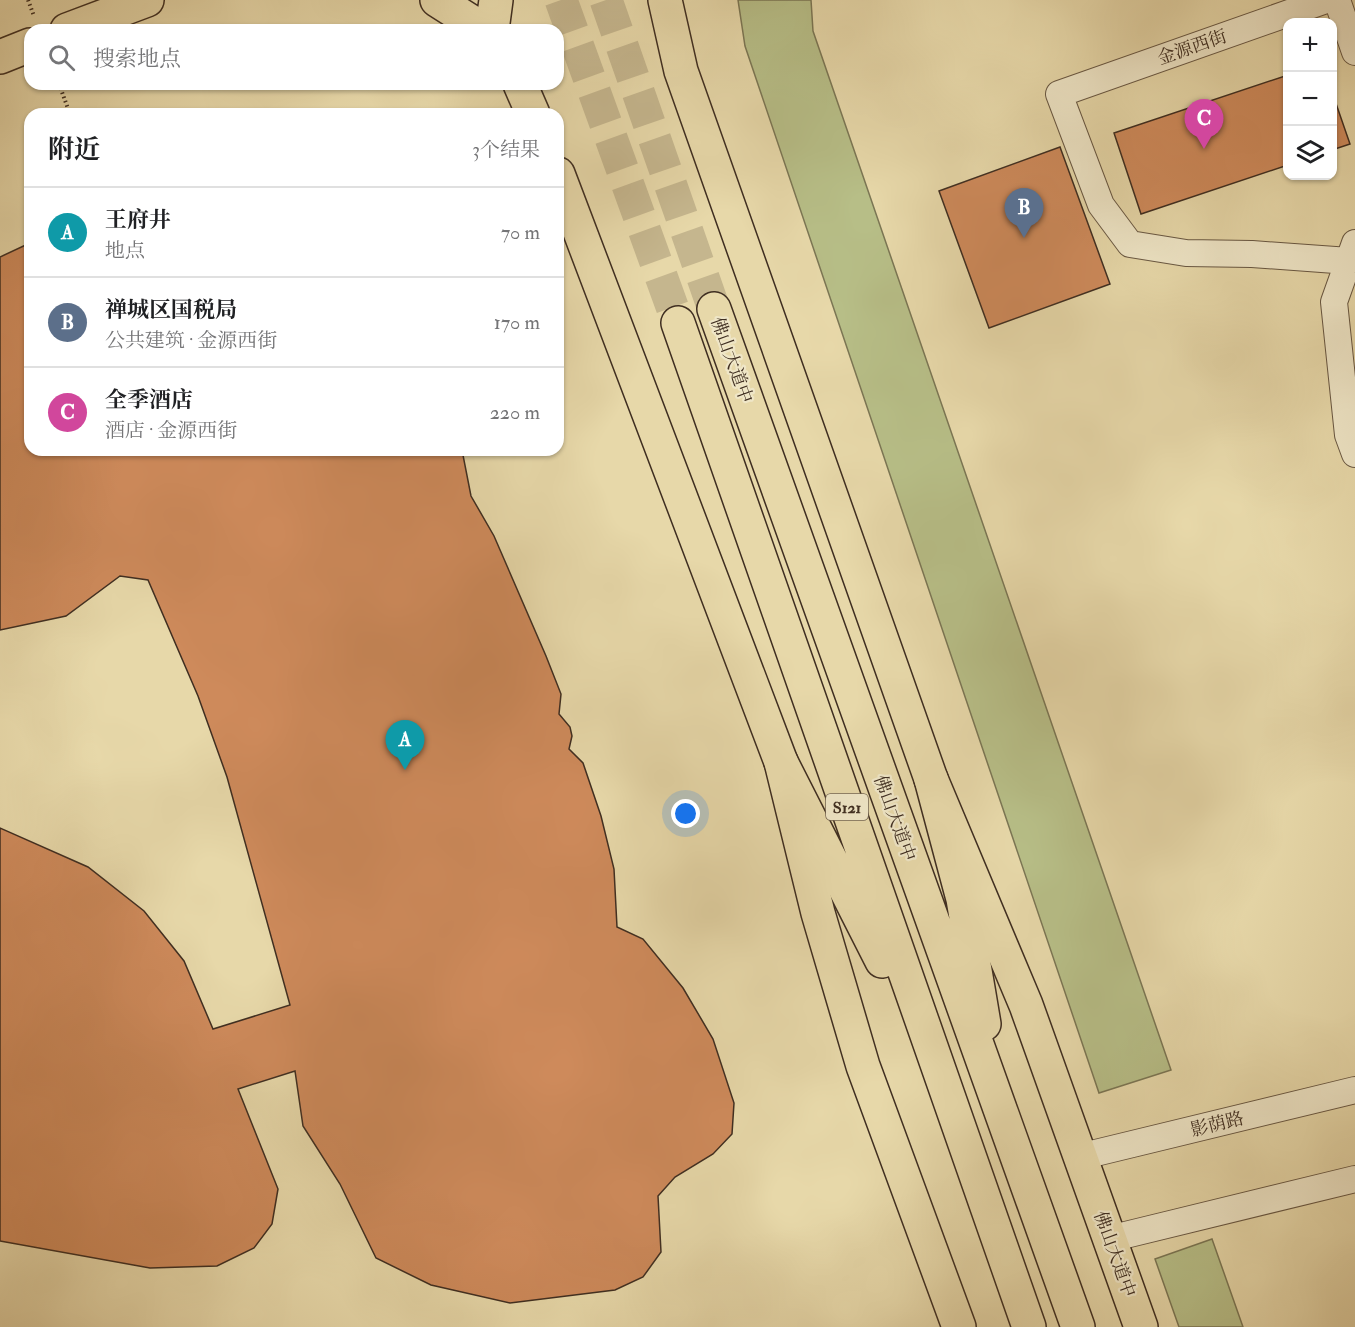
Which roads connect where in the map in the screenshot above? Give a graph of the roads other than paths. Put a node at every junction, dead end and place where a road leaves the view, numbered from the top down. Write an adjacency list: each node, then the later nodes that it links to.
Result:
1 (147, 0): 7 (main road)
2 (437, 0): 8 (main road)
3 (496, 0): 9 (main road)
4 (1326, 0): 16 (street, 金源西街)
5 (1336, 0): 11 (street)
6 (664, 2): 21 (main road)
7 (83, 24)
8 (475, 24)
9 (493, 24)
10 (24, 47): 12 (main road)
11 (1355, 52)
12 (0, 57)
13 (523, 90): 14 (main road)
14 (530, 108)
15 (564, 190): 20 (main road)
16 (1352, 252): 19 (street)
17 (714, 309): 23 (main road, 佛山大道中 / S121)
18 (678, 322): 24 (main road, 佛山大道中 / S121)
19 (1355, 454)
20 (781, 762): 24 (main road); 28 (main road)
21 (931, 779): 23 (main road); 25 (main road, 佛山大道中)
22 (1355, 1090): 25 (street, 影荫路)
23 (996, 1103): 30 (main road, 佛山大道中 / S121)
24 (954, 1113): 29 (main road, 佛山大道中 / S121)
25 (1079, 1157): 27 (main road, 佛山大道中)
26 (1355, 1179): 27 (street)
27 (1109, 1239): 31 (main road, 佛山大道中)
28 (959, 1327)
29 (1029, 1327)
30 (1078, 1327)
31 (1141, 1327)

